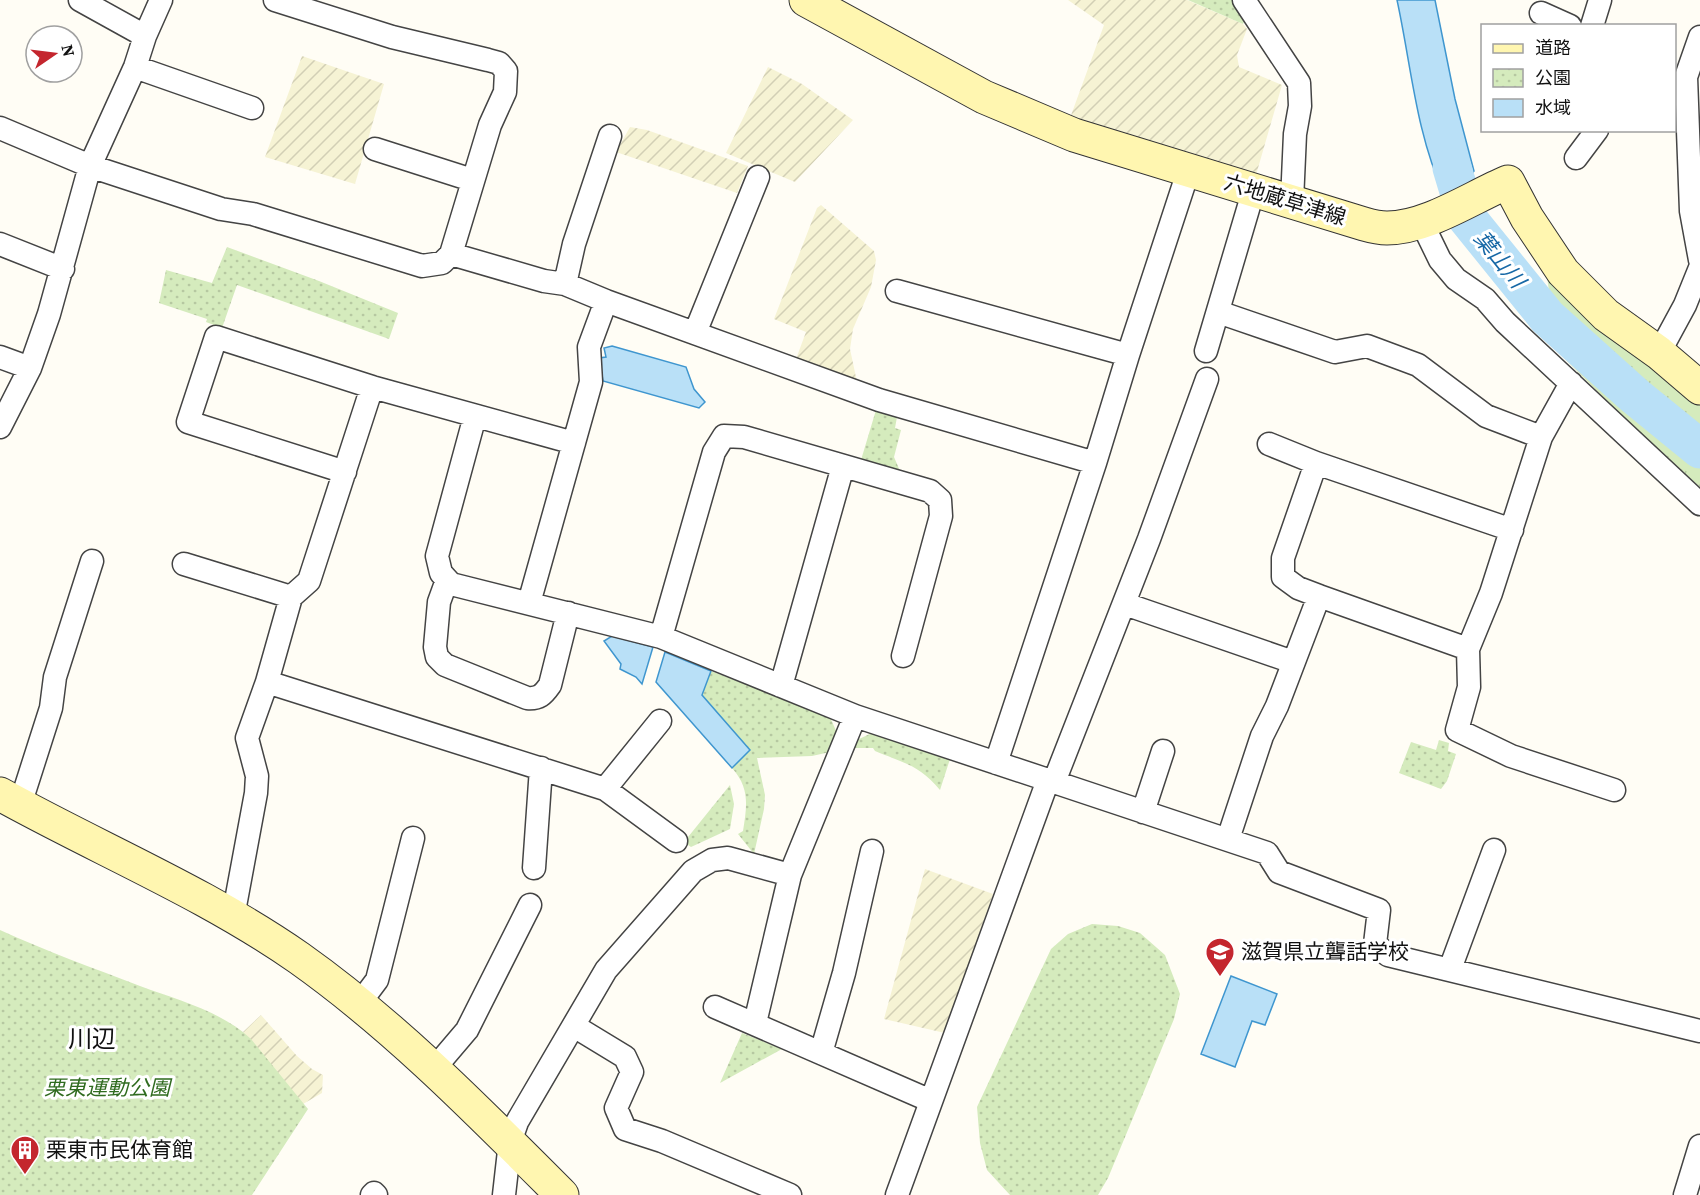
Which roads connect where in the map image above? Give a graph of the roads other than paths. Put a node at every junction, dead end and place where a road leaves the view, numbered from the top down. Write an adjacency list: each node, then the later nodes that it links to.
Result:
1 (80, 0): 10 (street)
2 (161, 0): 10 (street)
3 (274, 0): 23 (street)
4 (806, 0): 21 (main road, 六地蔵草津線)
5 (1244, 0): 25 (street)
6 (1600, 0): 9 (street)
7 (1540, 13): 8 (street)
8 (1565, 24)
9 (1593, 24)
10 (145, 36): 12 (street)
11 (1700, 37): 13 (street)
12 (135, 67): 14 (street); 20 (street)
13 (1680, 75): 29 (street)
14 (252, 108)
15 (0, 128): 20 (street)
16 (1596, 132): 19 (street)
17 (610, 136): 32 (street)
18 (375, 149): 23 (street)
19 (1576, 158)
20 (90, 166): 28 (street); 30 (street)
21 (1188, 172): 24 (main road, 六地蔵草津線); 39 (street)
22 (758, 177): 36 (street)
23 (472, 180): 28 (street)
24 (1254, 189): 25 (main road, 六地蔵草津線); 37 (street)
25 (1292, 201): 26 (main road, 六地蔵草津線)
26 (1430, 218): 38 (main road, 六地蔵草津線); 43 (street)
27 (0, 244): 30 (street)
28 (451, 254): 32 (street)
29 (1700, 260)
30 (63, 268): 41 (street)
31 (1700, 268): 38 (street)
32 (565, 284): 34 (street)
33 (897, 291): 39 (street)
34 (606, 301): 36 (street); 49 (street)
35 (1227, 315): 48 (street)
36 (695, 333): 51 (street)
37 (1206, 351)
38 (1659, 354): 45 (main road, 六地蔵草津線)
39 (1128, 355): 51 (street)
40 (0, 357): 41 (street)
41 (30, 368): 47 (street)
42 (1207, 379): 63 (street)
43 (1571, 382): 48 (street); 55 (street)
44 (372, 387): 46 (street); 54 (street); 54 (street)
45 (1700, 388)
46 (475, 416): 49 (street); 59 (street)
47 (0, 427)
48 (1541, 437): 56 (street)
49 (574, 443): 62 (street)
50 (1269, 444): 52 (street)
51 (1095, 463): 74 (street)
52 (1316, 463): 56 (street); 60 (street)
53 (843, 466): 65 (street); 67 (street); 70 (street)
54 (345, 472): 61 (street)
55 (1700, 504)
56 (1512, 530): 66 (street)
57 (92, 561): 79 (street)
58 (184, 564): 61 (street)
59 (447, 580): 62 (street); 64 (street)
60 (1319, 596): 66 (street); 68 (street)
61 (291, 597): 69 (street)
62 (529, 603): 64 (street)
63 (1125, 604): 68 (street); 76 (street)
64 (568, 612): 65 (street)
65 (661, 637): 70 (street)
66 (1468, 649): 78 (street)
67 (903, 656)
68 (1293, 662): 82 (street)
69 (267, 682): 75 (street); 89 (street)
70 (781, 686): 71 (street)
71 (855, 716): 74 (street); 87 (street)
72 (660, 721): 77 (street)
73 (1162, 752): 80 (street)
74 (996, 763): 76 (street)
75 (541, 768): 77 (street); 86 (street)
76 (1051, 781): 80 (street); 98 (street)
77 (605, 789): 83 (street)
78 (1614, 790)
79 (10, 800): 89 (main road)
80 (1143, 812): 82 (street)
81 (413, 838): 91 (street)
82 (1228, 839): 90 (street)
83 (676, 841)
84 (1494, 850): 90 (street)
85 (872, 851): 96 (street)
86 (534, 868)
87 (790, 875): 93 (street); 94 (street)
88 (530, 905): 97 (street)
89 (233, 917): 91 (main road)
90 (1450, 969): 95 (street)
91 (359, 1004): 97 (main road)
92 (715, 1007): 93 (street)
93 (754, 1023): 96 (street)
94 (574, 1026): 99 (street); 103 (street)
95 (1700, 1031)
96 (821, 1053): 98 (street)
97 (433, 1070): 99 (main road)
98 (931, 1101): 104 (street)
99 (510, 1142): 101 (street); 102 (main road)
100 (1700, 1146): 105 (street)
101 (504, 1195)
102 (562, 1195)
103 (790, 1195)
104 (897, 1195)
105 (1685, 1195)

